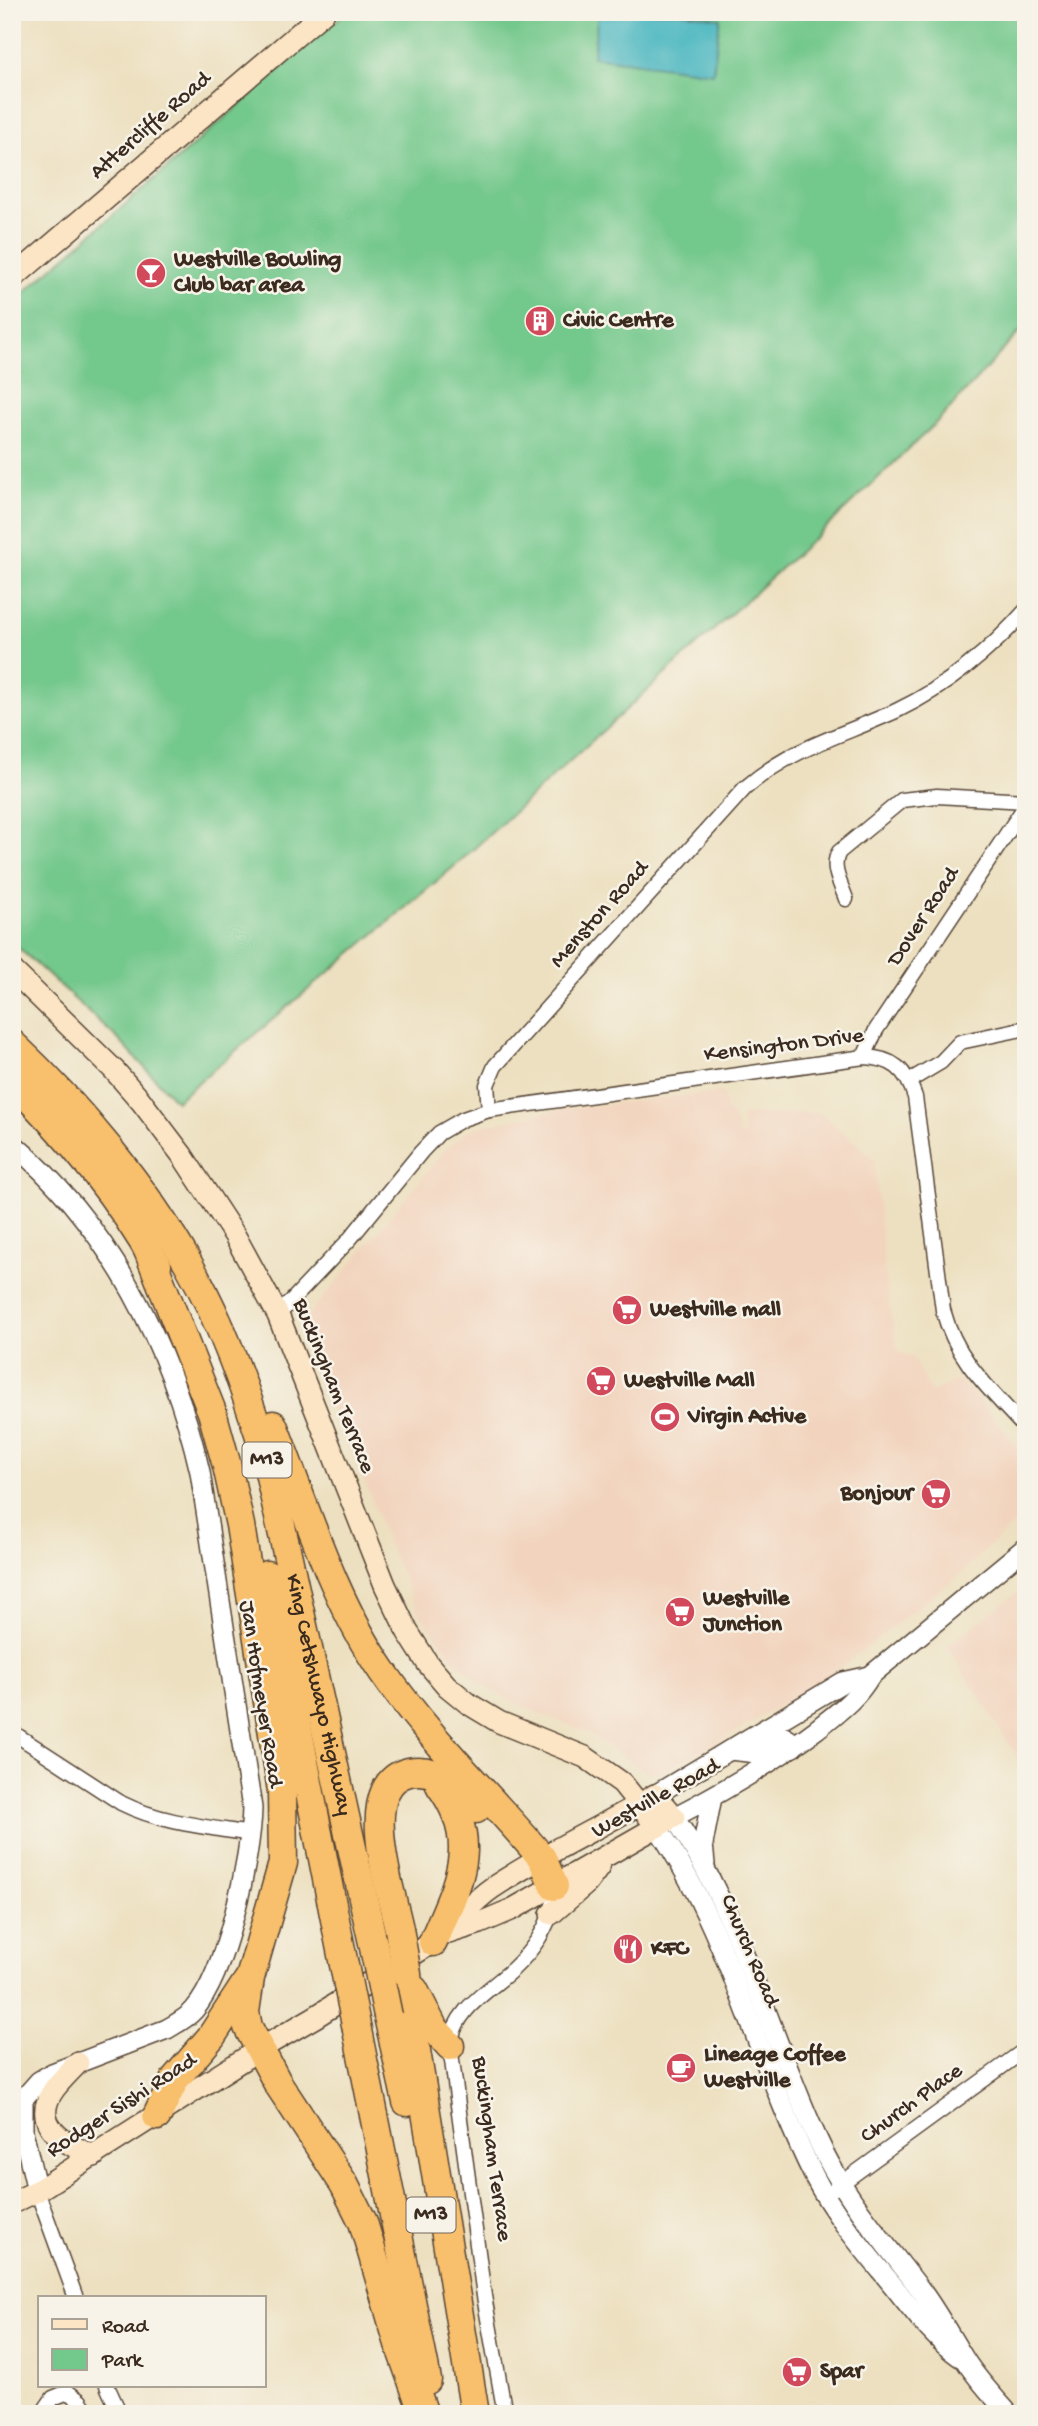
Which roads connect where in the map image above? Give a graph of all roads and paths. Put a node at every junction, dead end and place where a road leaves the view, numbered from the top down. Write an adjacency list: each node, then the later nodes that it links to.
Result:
1 (324, 12): 2 (main road, Attercliffe Road)
2 (12, 279)
3 (1026, 610): 12 (street, Menston Road)
4 (1026, 803): 5 (street); 9 (street, Dover Road)
5 (846, 899)
6 (12, 970): 15 (main road, Buckingham Terrace)
7 (1026, 1028): 11 (street)
8 (12, 1044): 16 (highway, King Cetshwayo Highway / M13)
9 (864, 1057): 11 (street, Kensington Drive); 12 (street, Kensington Drive)
10 (12, 1081): 14 (highway, King Cetshwayo Highway / M13)
11 (909, 1081): 17 (street)
12 (489, 1110): 15 (street)
13 (14, 1148): 27 (street, Jan Hofmeyer Road)
14 (148, 1250): 33 (highway); 49 (highway, King Cetshwayo Highway / M13, bridge)
15 (278, 1315): 25 (main road, Buckingham Terrace)
16 (218, 1325): 28 (highway); 50 (highway, King Cetshwayo Highway / M13, bridge)
17 (1026, 1429)
18 (1026, 1547): 19 (street, Westville Road)
19 (870, 1676): 21 (street, Westville Road); 22 (street, Westville Road)
20 (12, 1732): 27 (street)
21 (793, 1747): 22 (street); 24 (street, Westville Road)
22 (730, 1750): 25 (street, Westville Road)
23 (431, 1773): 28 (highway); 31 (highway); 32 (highway, bridge)
24 (712, 1797): 26 (street, Westville Road); 29 (street)
25 (647, 1800): 26 (main road, Church Road); 28 (main road, Westville Road)
26 (666, 1822): 29 (street, Church Road); 30 (main road, Westville Road); 40 (street, Church Road)
27 (252, 1834): 37 (street, Jan Hofmeyer Road)
28 (536, 1862): 30 (highway); 31 (main road, Westville Road)
29 (707, 1873): 40 (street, Church Road)
30 (550, 1897): 31 (main road, Westville Road); 34 (street, Buckingham Terrace)
31 (439, 1938): 36 (main road, Westville Road)
32 (407, 1975): 34 (highway); 50 (highway)
33 (250, 1978): 36 (highway); 38 (highway)
34 (450, 2046): 51 (street, Buckingham Terrace)
35 (1026, 2049): 40 (street, Church Place)
36 (258, 2050): 38 (main road, Rodger Sishi Road); 48 (highway)
37 (78, 2063): 39 (main road); 41 (street, Jan Hofmeyer Road)
38 (157, 2116): 39 (main road, Rodger Sishi Road)
39 (94, 2156): 41 (main road, Rodger Sishi Road)
40 (833, 2190): 52 (street, Church Road)
41 (37, 2191): 42 (main road, Rodger Sishi Road); 43 (street)
42 (12, 2203)
43 (75, 2296)
44 (108, 2388): 47 (street)
45 (43, 2414): 46 (street)
46 (89, 2414)
47 (120, 2414)
48 (424, 2414)
49 (434, 2414)
50 (474, 2414)
51 (505, 2414)
52 (1009, 2414)

